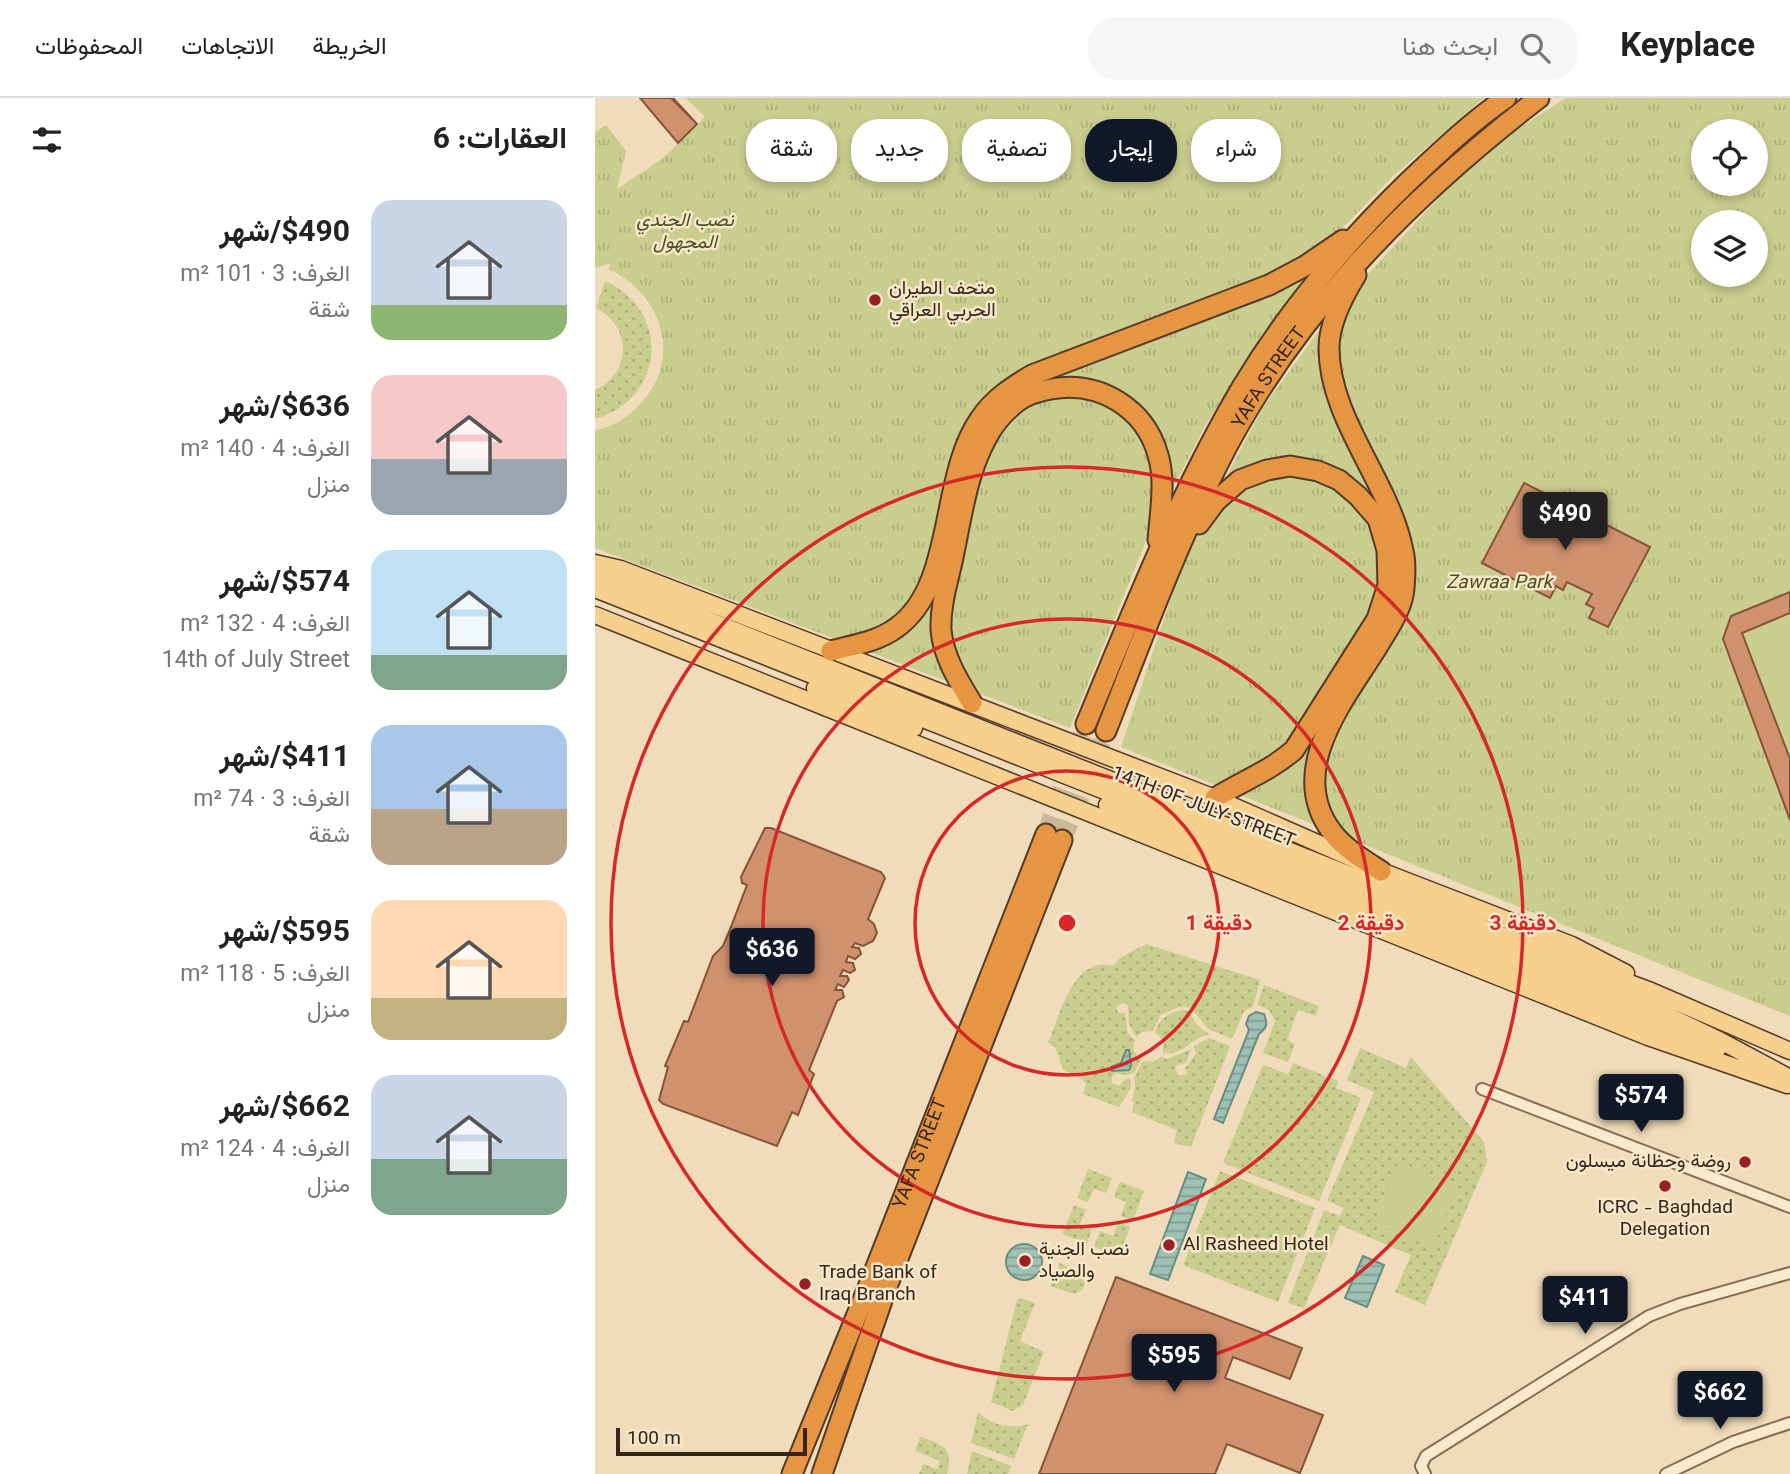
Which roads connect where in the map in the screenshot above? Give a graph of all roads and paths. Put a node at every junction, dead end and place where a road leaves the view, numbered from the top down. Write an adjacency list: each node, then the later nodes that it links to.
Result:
1 (1506, 98): 3 (highway, YAFA STREET)
2 (1539, 98): 3 (highway, YAFA STREET)
3 (1369, 233): 4 (highway, YAFA STREET); 10 (highway); 15 (highway)
4 (1167, 553): 11 (highway); 12 (highway, YAFA STREET); 13 (highway, YAFA STREET); 14 (highway)
5 (595, 564): 10 (main road)
6 (595, 575): 16 (main road, 14TH OF JULY STREET)
7 (595, 590): 18 (main road, 14TH OF JULY STREET)
8 (595, 600): 18 (main road)
9 (595, 615): 18 (main road)
10 (831, 650): 11 (main road)
11 (972, 704): 14 (main road)
12 (1086, 724)
13 (1106, 731)
14 (1215, 798): 15 (main road)
15 (1381, 871): 16 (main road)
16 (1651, 990): 17 (main road, 14TH OF JULY STREET)
17 (1790, 1051)
18 (1790, 1082)
19 (1482, 1089): 20 (street)
20 (1790, 1208)
21 (1790, 1273): 25 (street)
22 (1790, 1423): 26 (street)
23 (792, 1474): 24 (highway, YAFA STREET)
24 (822, 1474)
25 (1425, 1474)
26 (1666, 1474)

